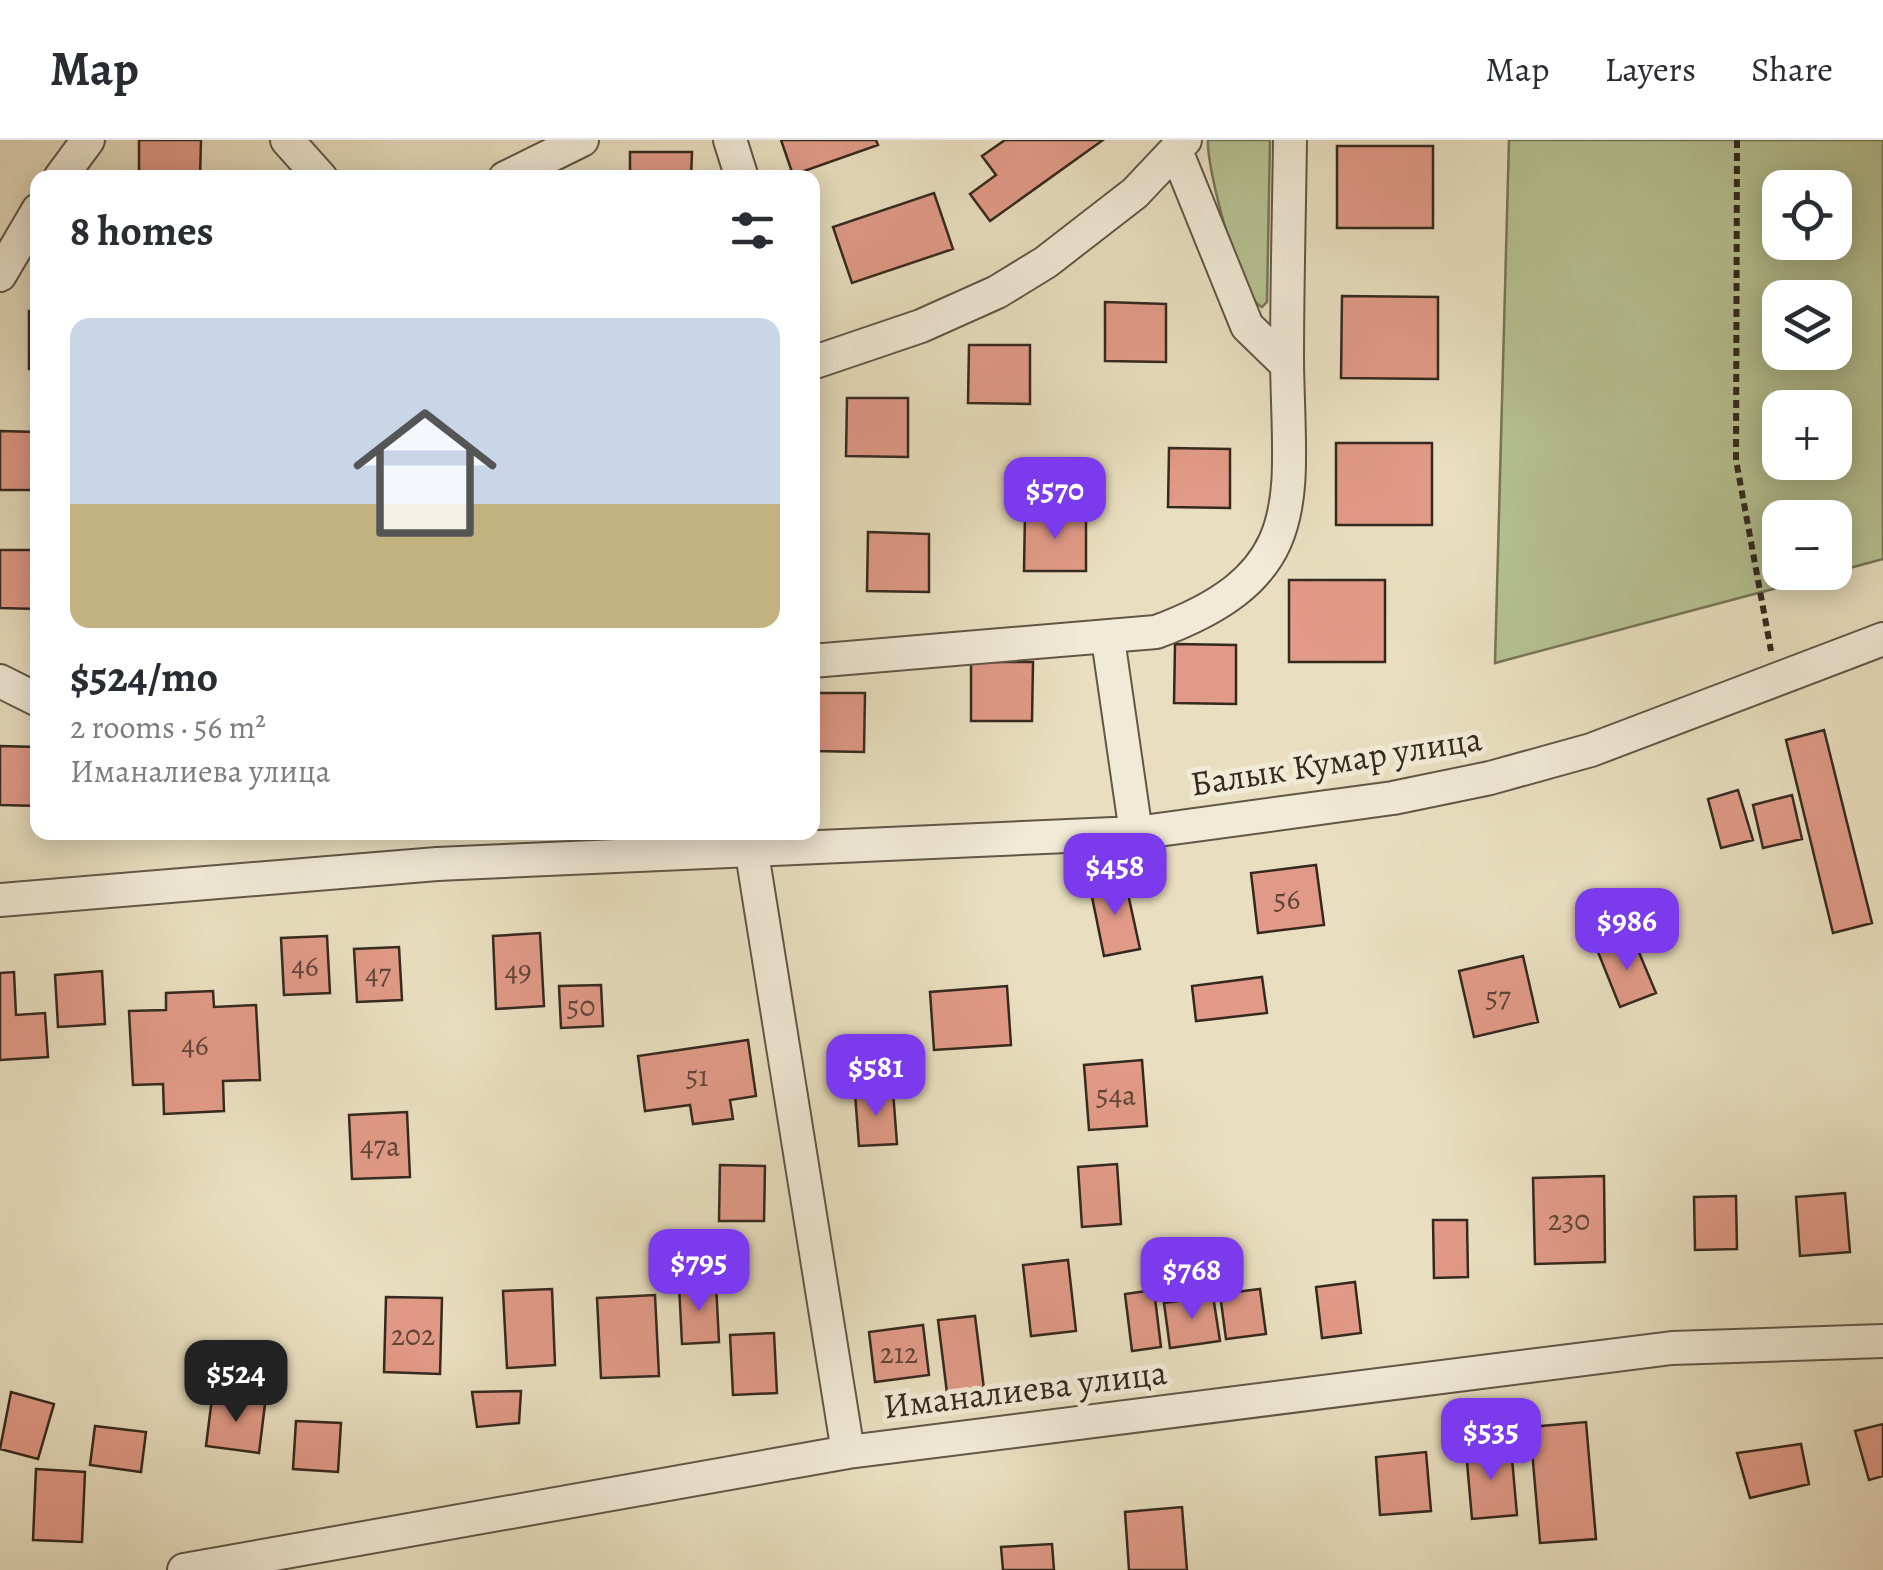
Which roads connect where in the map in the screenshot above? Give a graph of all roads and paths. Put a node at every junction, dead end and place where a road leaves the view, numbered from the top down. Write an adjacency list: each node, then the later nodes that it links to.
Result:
1 (88, 140): 8 (street)
2 (288, 140): 9 (street)
3 (582, 140): 10 (street)
4 (730, 140): 11 (street)
5 (1290, 140): 15 (street)
6 (1738, 140): 19 (path)
7 (1181, 146): 14 (street); 15 (street)
8 (66, 170)
9 (315, 170)
10 (521, 170)
11 (739, 170)
12 (30, 223): 13 (street)
13 (0, 274)
14 (820, 359)
15 (1287, 365): 16 (street)
16 (1108, 639): 18 (street); 22 (street)
17 (1883, 639): 19 (street, Балык Кумар улица)
18 (820, 659)
19 (1776, 679): 22 (street, Балык Кумар улица)
20 (0, 681): 21 (street)
21 (30, 696)
22 (1136, 833): 23 (street, Балык Кумар улица)
23 (751, 847): 24 (street, Балык Кумар улица); 26 (street)
24 (0, 900)
25 (1883, 1341): 26 (street, Иманалиева улица)
26 (848, 1452): 27 (street, Иманалиева улица)
27 (184, 1570)

